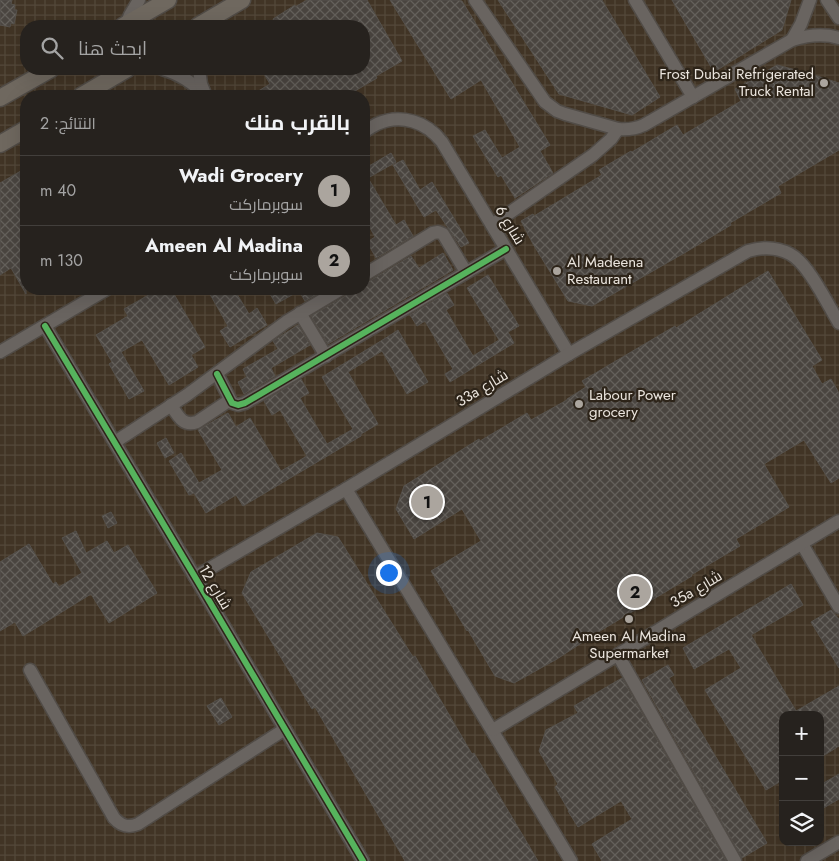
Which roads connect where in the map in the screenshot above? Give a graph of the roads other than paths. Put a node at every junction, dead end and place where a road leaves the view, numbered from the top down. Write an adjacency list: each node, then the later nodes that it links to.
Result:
1 (139, 0): 9 (street)
2 (168, 0): 10 (main road)
3 (242, 0): 11 (main road)
4 (475, 0): 24 (street)
5 (635, 0): 21 (street)
6 (810, 0): 13 (street)
7 (827, 0): 8 (street)
8 (839, 18)
9 (128, 20)
10 (135, 20)
11 (212, 20)
12 (839, 38): 13 (street)
13 (792, 40): 21 (street)
14 (40, 75): 22 (main road)
15 (119, 75): 18 (main road)
16 (179, 75): 19 (street)
17 (200, 75): 20 (street)
18 (92, 90)
19 (200, 90)
20 (204, 90)
21 (693, 97): 24 (street)
22 (0, 98)
23 (370, 128): 27 (street, شارع 6)
24 (618, 129): 27 (street)
25 (20, 132): 26 (main road)
26 (0, 144)
27 (492, 226): 28 (street, شارع 6)
28 (506, 249): 30 (street); 37 (street, شارع 6)
29 (370, 271): 30 (street)
30 (466, 272): 38 (street)
31 (97, 295): 35 (street)
32 (331, 295): 33 (street)
33 (300, 313): 38 (street); 39 (street)
34 (839, 323): 37 (street, 33a شارع)
35 (45, 326): 36 (street); 42 (street, شارع 12)
36 (0, 352)
37 (569, 354): 43 (street, 33a شارع)
38 (326, 356): 40 (street)
39 (217, 374): 40 (street); 41 (street)
40 (230, 400): 41 (street)
41 (171, 406): 42 (street)
42 (115, 442): 46 (street, شارع 12)
43 (346, 489): 46 (street, 33a شارع); 51 (street)
44 (839, 521): 45 (street, 35a شارع)
45 (802, 544): 47 (street); 48 (street, 35a شارع)
46 (195, 577): 50 (street, شارع 12)
47 (839, 607)
48 (618, 655): 51 (street, 35a شارع); 55 (street)
49 (30, 670): 50 (street)
50 (285, 729): 53 (street, شارع 12)
51 (493, 730): 54 (street)
52 (839, 842): 56 (street)
53 (358, 860)
54 (571, 861)
55 (735, 861)
56 (807, 861)

